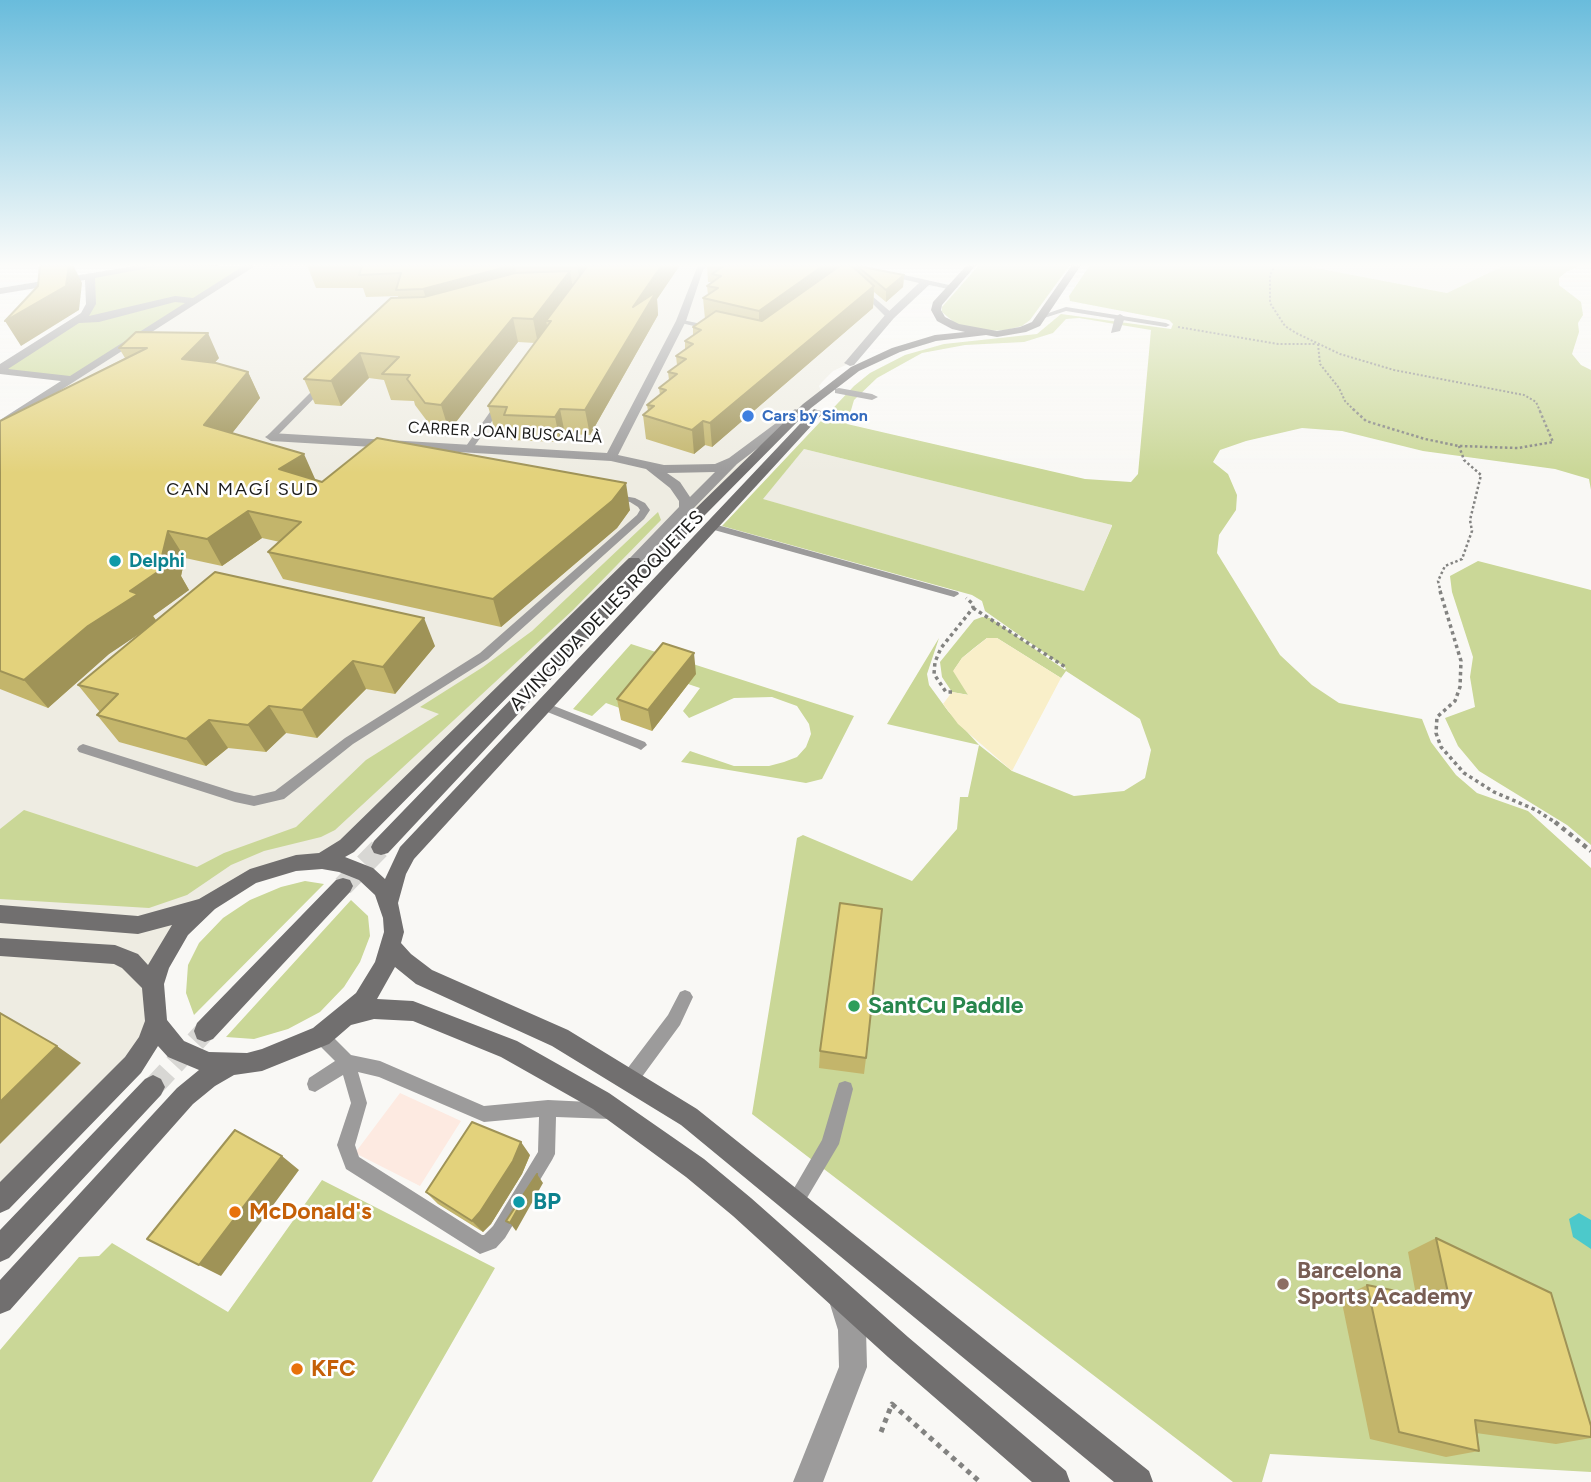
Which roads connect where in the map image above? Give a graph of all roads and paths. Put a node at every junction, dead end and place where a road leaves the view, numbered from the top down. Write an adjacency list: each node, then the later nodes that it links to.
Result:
1 (56, 334): 11 (street)
2 (141, 334): 12 (street)
3 (674, 334): 22 (street)
4 (875, 334): 10 (street, AVINGUDA DE LES ROQUETES)
5 (918, 334): 10 (main road)
6 (982, 334): 14 (main road)
7 (1220, 334): 9 (path)
8 (1300, 334): 9 (path)
9 (1318, 344): 20 (path); 20 (path)
10 (850, 363): 14 (main road, AVINGUDA DE LES ROQUETES)
11 (3, 369): 12 (street)
12 (69, 379): 18 (street)
13 (329, 379): 19 (lane)
14 (838, 386): 16 (street); 17 (main road, AVINGUDA DE LES ROQUETES); 29 (main road)
15 (506, 396): 21 (lane)
16 (872, 397)
17 (807, 406): 23 (street); 38 (main road, AVINGUDA DE LES ROQUETES)
18 (0, 425)
19 (271, 437): 21 (street, CARRER JOAN BUSCALLÀ)
20 (1460, 446): 39 (path)
21 (468, 449): 22 (street, CARRER JOAN BUSCALLÀ)
22 (611, 457): 24 (street, CARRER JOAN BUSCALLÀ)
23 (733, 461): 25 (street, CARRER JOAN BUSCALLÀ); 28 (street)
24 (652, 468): 25 (street, CARRER JOAN BUSCALLÀ); 26 (street, CARRER JOAN BUSCALLÀ)
25 (690, 469): 26 (street)
26 (675, 485): 28 (street, CARRER JOAN BUSCALLÀ)
27 (604, 496): 37 (lane)
28 (686, 507): 30 (street)
29 (710, 526): 31 (lane); 35 (main road)
30 (634, 561): 40 (main road)
31 (954, 594): 32 (path)
32 (973, 608): 33 (path); 34 (path)
33 (1067, 668)
34 (952, 692)
35 (544, 706): 36 (lane); 42 (main road)
36 (641, 745)
37 (83, 749)
38 (381, 846)
39 (1591, 851)
40 (322, 861): 42 (main road); 43 (main road)
41 (343, 886): 51 (main road)
42 (389, 902): 46 (main road)
43 (208, 903): 44 (main road); 47 (main road)
44 (0, 914)
45 (0, 947): 47 (main road)
46 (392, 947): 49 (main road); 55 (main road)
47 (153, 984): 50 (main road)
48 (685, 997): 55 (lane)
49 (349, 1015): 52 (main road); 60 (main road)
50 (156, 1021): 54 (main road); 62 (main road)
51 (205, 1031)
52 (321, 1036): 53 (lane); 54 (main road)
53 (347, 1062): 56 (lane); 59 (lane); 61 (lane)
54 (231, 1064): 66 (main road)
55 (630, 1079): 63 (main road)
56 (315, 1084)
57 (153, 1087): 64 (main road)
58 (845, 1088): 63 (lane)
59 (548, 1108): 60 (lane); 61 (lane)
60 (615, 1111): 65 (main road)
61 (481, 1119)
62 (0, 1200)
63 (795, 1202): 71 (main road)
64 (0, 1249)
65 (842, 1298): 68 (street); 70 (main road)
66 (0, 1300)
67 (881, 1432): 69 (path)
68 (808, 1482)
69 (980, 1482)
70 (1055, 1482)
71 (1138, 1482)

